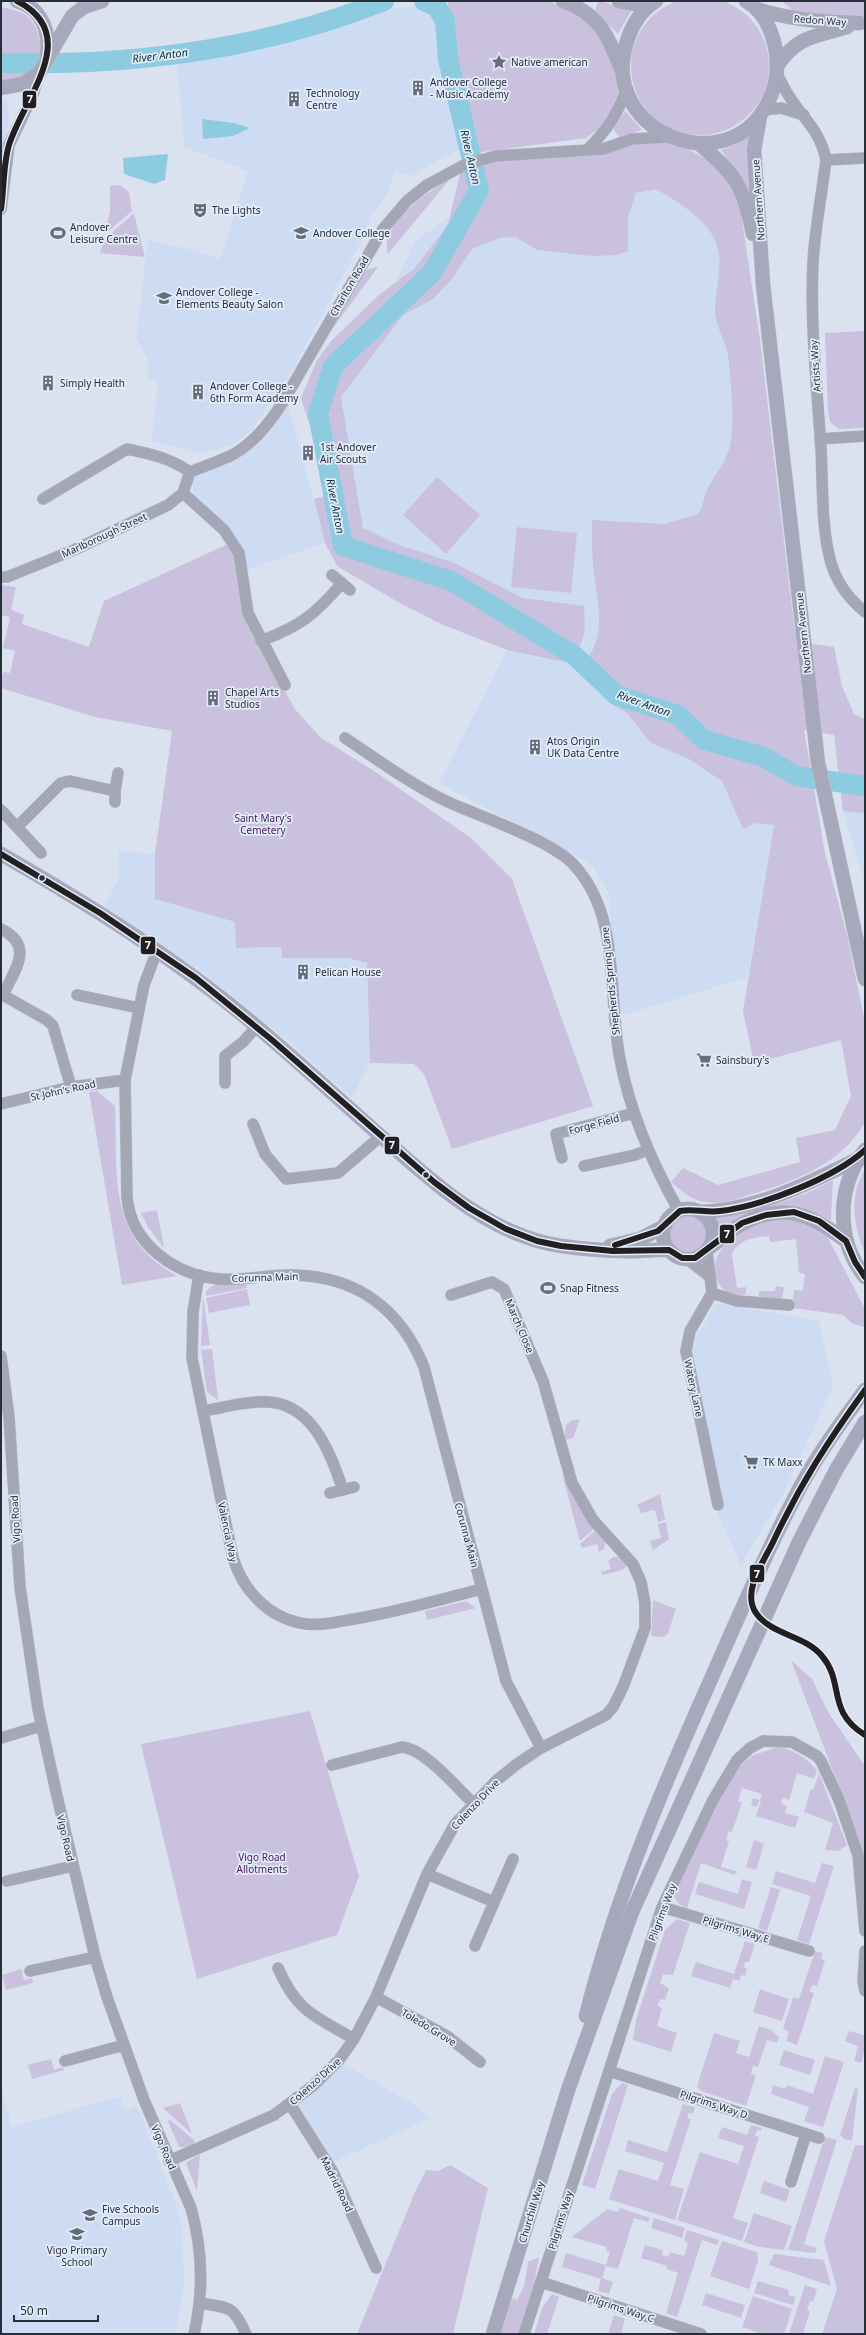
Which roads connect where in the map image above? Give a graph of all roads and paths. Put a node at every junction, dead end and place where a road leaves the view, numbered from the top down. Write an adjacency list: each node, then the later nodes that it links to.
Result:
1 (18, 1): 8 (main road)
2 (102, 1): 8 (main road)
3 (563, 1): 10 (main road)
4 (619, 1): 5 (main road)
5 (654, 2): 10 (main road)
6 (751, 4): 7 (main road, Redon Way); 9 (main road)
7 (863, 22): 9 (main road, Redon Way)
8 (42, 66): 11 (main road); 20 (street)
9 (777, 70): 13 (main road); 14 (street, Artists Way)
10 (622, 71): 12 (main road)
11 (1, 88)
12 (626, 90): 15 (main road); 17 (street)
13 (762, 113): 14 (street); 16 (main road); 21 (main road, Northern Avenue)
14 (804, 116): 19 (street, Artists Way)
15 (669, 136): 16 (main road); 17 (street, Charlton Road)
16 (698, 143): 21 (main road, Northern Avenue)
17 (588, 149): 24 (street, Charlton Road)
18 (865, 158): 19 (street)
19 (826, 160): 23 (street, Artists Way)
20 (1, 209)
21 (763, 284): 41 (main road, Northern Avenue)
22 (865, 436): 23 (street)
23 (820, 439): 30 (street, Artists Way)
24 (190, 472): 25 (street); 26 (street)
25 (183, 493): 28 (street, Marlborough Street); 31 (street)
26 (43, 499)
27 (332, 575): 31 (street)
28 (4, 577): 29 (street)
29 (17, 582)
30 (865, 612)
31 (261, 641): 32 (street)
32 (285, 685)
33 (345, 738): 50 (street, Shepherds Spring Lane)
34 (118, 773): 36 (street)
35 (1, 810): 36 (street)
36 (18, 826): 37 (street)
37 (41, 853)
38 (1, 854): 40 (main road)
39 (1, 929): 43 (street)
40 (157, 951): 44 (street, Corunna Main); 45 (main road)
41 (865, 978)
42 (77, 994): 44 (street)
43 (2, 995): 48 (street)
44 (139, 1008): 46 (street, Corunna Main)
45 (257, 1026): 47 (street); 52 (main road)
46 (125, 1080): 48 (street, St John's Road); 65 (street, Corunna Main)
47 (225, 1083)
48 (71, 1087): 49 (street, St John's Road)
49 (1, 1104)
50 (634, 1113): 53 (street, Shepherds Spring Lane); 55 (street, Forge Field)
51 (253, 1124): 52 (street)
52 (381, 1136): 61 (main road)
53 (647, 1150): 56 (street); 57 (street, Shepherds Spring Lane)
54 (862, 1155): 58 (main road); 60 (main road)
55 (562, 1158)
56 (584, 1166)
57 (679, 1211): 58 (main road); 59 (main road)
58 (699, 1212): 62 (main road)
59 (665, 1226): 61 (main road); 63 (main road)
60 (846, 1241): 62 (main road); 67 (main road)
61 (600, 1248): 63 (main road)
62 (708, 1249): 64 (main road); 66 (street)
63 (669, 1250): 64 (main road)
64 (688, 1259): 66 (street)
65 (199, 1275): 73 (street, Valencia Way); 78 (street, Corunna Main)
66 (709, 1276): 68 (street)
67 (865, 1277)
68 (712, 1293): 70 (street); 77 (street, Watery Lane)
69 (451, 1295): 74 (street, March Close)
70 (789, 1305)
71 (1, 1356): 79 (street, Vigo Road)
72 (865, 1390): 104 (main road)
73 (203, 1411): 76 (street); 78 (street, Valencia Way)
74 (553, 1418): 81 (street, Colenzo Drive)
75 (865, 1422): 104 (main road)
76 (330, 1494)
77 (718, 1505)
78 (481, 1589): 81 (street, Corunna Main)
79 (41, 1726): 80 (street); 85 (street, Vigo Road)
80 (1, 1738)
81 (541, 1748): 83 (street, Colenzo Drive)
82 (332, 1765): 83 (street)
83 (473, 1803): 86 (street, Colenzo Drive)
84 (513, 1859): 88 (street)
85 (73, 1866): 87 (street); 94 (street, Vigo Road)
86 (427, 1874): 88 (street); 98 (street, Colenzo Drive)
87 (7, 1881)
88 (494, 1902): 91 (street)
89 (662, 1907): 90 (street, Pilgrims Way); 92 (street, Pilgrims Way E); 103 (street, Pilgrims Way)
90 (865, 1931)
91 (475, 1946)
92 (809, 1951)
93 (865, 1951): 97 (street)
94 (95, 1957): 96 (street); 100 (street, Vigo Road)
95 (278, 1968): 99 (street)
96 (30, 1971)
97 (865, 1991)
98 (376, 1997): 99 (street, Colenzo Drive); 102 (street, Toledo Grove)
99 (354, 2039): 105 (street, Colenzo Drive)
100 (124, 2046): 101 (street); 108 (street, Vigo Road)
101 (65, 2061)
102 (480, 2062)
103 (609, 2071): 106 (street, Pilgrims Way D); 111 (street, Pilgrims Way)
104 (568, 2090): 115 (main road, Churchill Way)
105 (290, 2104): 108 (street, Colenzo Drive); 110 (street, Madrid Road)
106 (806, 2134): 107 (street, Pilgrims Way D); 109 (street)
107 (819, 2138)
108 (169, 2161): 112 (street, Vigo Road)
109 (791, 2182)
110 (376, 2268)
111 (541, 2282): 116 (street, Pilgrims Way); 117 (street, Pilgrims Way C)
112 (200, 2304): 113 (street, Vigo Road); 114 (street)
113 (194, 2334)
114 (246, 2334)
115 (493, 2334)
116 (524, 2334)
117 (701, 2334)

